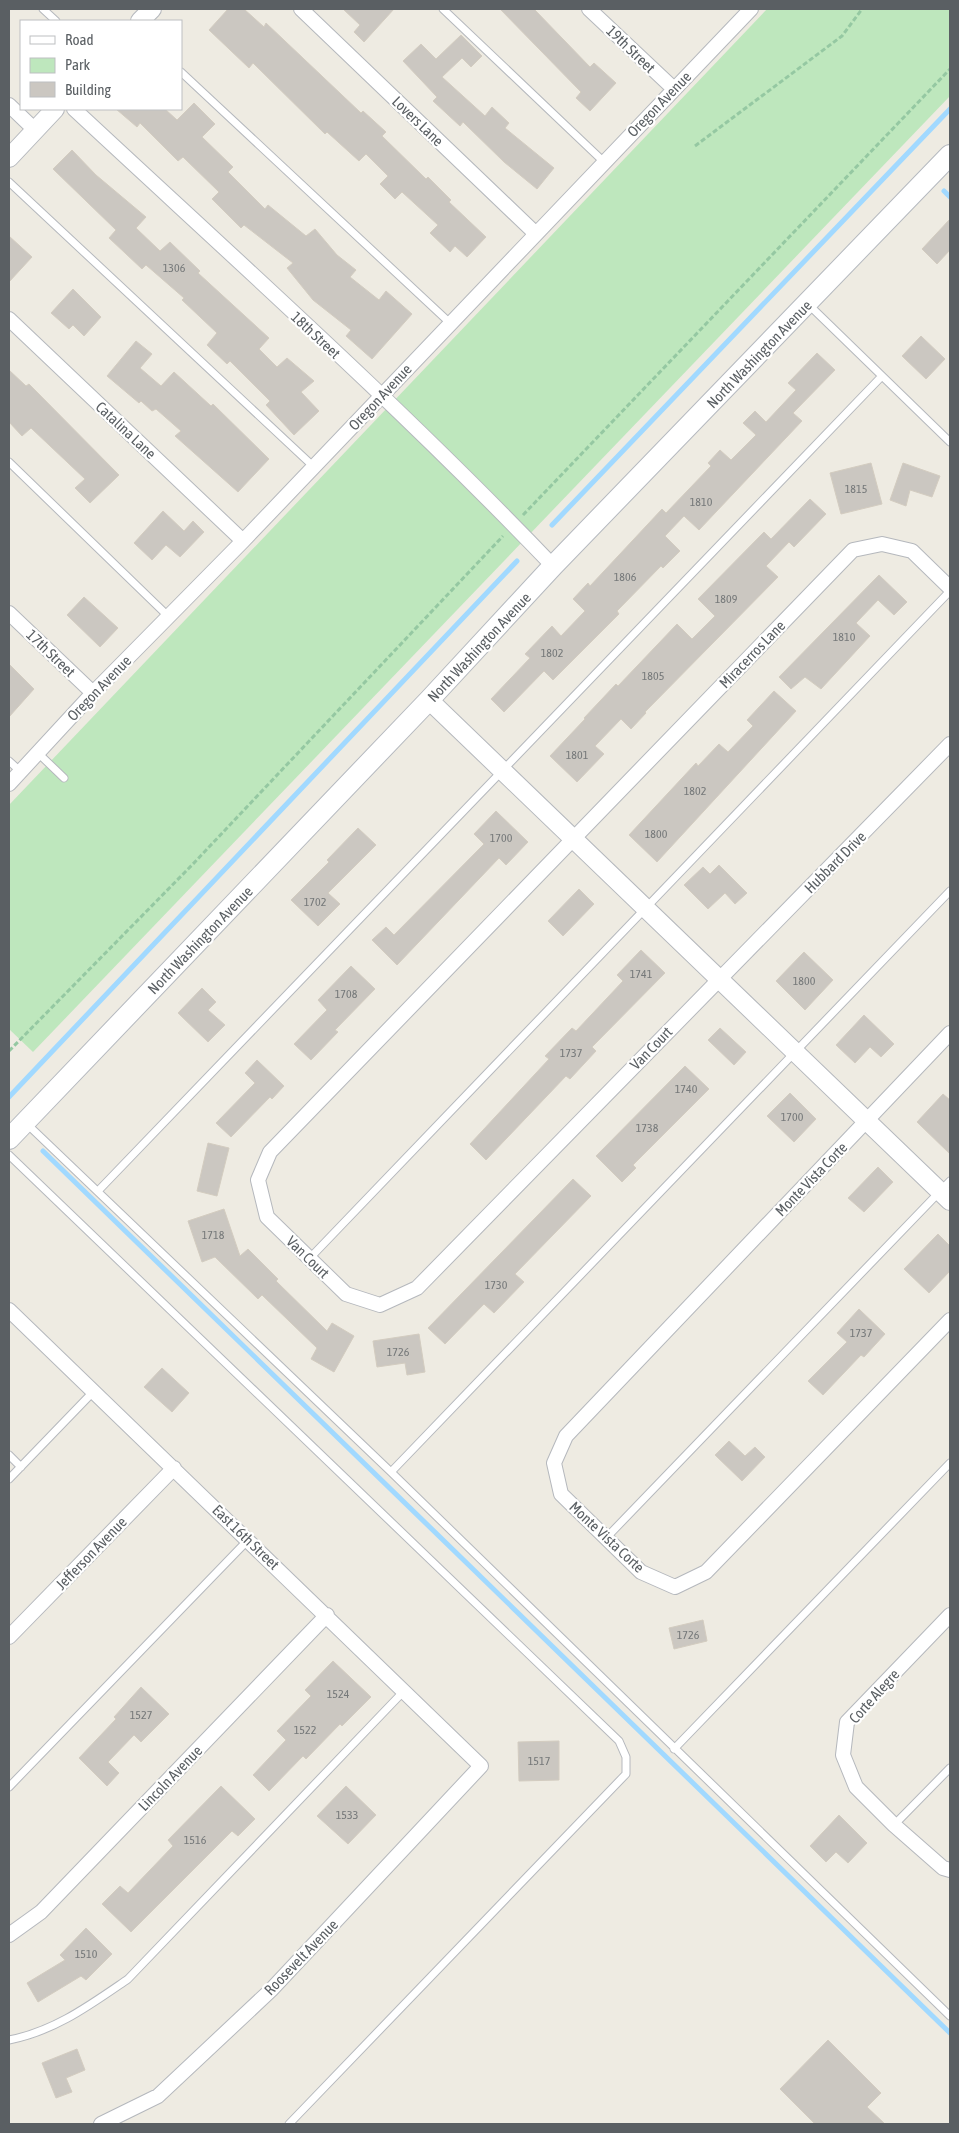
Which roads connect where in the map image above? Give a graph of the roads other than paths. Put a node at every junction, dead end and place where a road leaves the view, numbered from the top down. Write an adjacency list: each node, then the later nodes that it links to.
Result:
1 (43, 9): 7 (lane)
2 (152, 9): 8 (street)
3 (301, 9): 19 (street, Lovers Lane)
4 (443, 9): 16 (lane)
5 (589, 9): 10 (street, 19th Street)
6 (751, 9): 10 (street, Oregon Avenue)
7 (55, 20)
8 (141, 20)
9 (182, 73): 22 (lane)
10 (674, 89): 16 (street, Oregon Avenue)
11 (9, 105): 14 (street)
12 (54, 110): 14 (street)
13 (75, 110): 24 (street, 18th Street)
14 (34, 130): 15 (street)
15 (9, 158)
16 (604, 162): 19 (street, Oregon Avenue)
17 (946, 163): 20 (main road, North Washington Avenue)
18 (9, 182): 27 (lane)
19 (535, 234): 22 (street, Oregon Avenue)
20 (807, 304): 23 (lane); 29 (main road, North Washington Avenue)
21 (9, 319): 28 (street, Catalina Lane)
22 (450, 323): 24 (street, Oregon Avenue)
23 (882, 376): 25 (lane); 38 (lane)
24 (381, 396): 27 (street, Oregon Avenue); 29 (street, 18th Street)
25 (950, 442)
26 (9, 462): 32 (lane)
27 (314, 467): 28 (street, Oregon Avenue)
28 (244, 541): 32 (street, Oregon Avenue)
29 (553, 566): 34 (main road, North Washington Avenue)
30 (950, 590): 42 (street, Miracerros Lane); 44 (lane)
31 (9, 613): 33 (street, 17th Street)
32 (169, 617): 33 (street, Oregon Avenue)
33 (93, 693): 36 (street, Oregon Avenue)
34 (429, 700): 38 (street); 49 (main road, North Washington Avenue)
35 (950, 744): 45 (street, Hubbard Drive)
36 (38, 753): 39 (street, Oregon Avenue); 40 (lane)
37 (9, 761): 39 (lane)
38 (502, 770): 42 (street); 52 (lane)
39 (21, 772): 41 (street, Oregon Avenue)
40 (64, 778)
41 (9, 784)
42 (573, 838): 44 (street); 54 (street, Van Court)
43 (950, 892): 47 (lane)
44 (646, 908): 45 (street); 54 (lane)
45 (719, 979): 47 (street); 54 (street, Van Court)
46 (950, 1033): 48 (street, Monte Vista Corte)
47 (796, 1052): 48 (street); 62 (lane)
48 (866, 1120): 53 (street); 64 (street, Monte Vista Corte)
49 (25, 1122): 50 (main road, North Washington Avenue); 52 (lane)
50 (9, 1139)
51 (9, 1155): 80 (lane)
52 (98, 1191): 62 (lane)
53 (947, 1191): 64 (lane)
54 (309, 1259)
55 (9, 1310): 57 (street, East 16th Street)
56 (950, 1320): 64 (street, Monte Vista Corte)
57 (94, 1391): 60 (lane); 61 (street, East 16th Street)
58 (9, 1455): 60 (lane)
59 (950, 1463): 70 (lane)
60 (20, 1467): 63 (lane)
61 (174, 1468): 65 (street, East 16th Street); 68 (street, Jefferson Avenue)
62 (391, 1472): 70 (lane)
63 (9, 1479)
64 (607, 1537)
65 (248, 1539): 66 (street, East 16th Street); 73 (lane)
66 (326, 1614): 69 (street, East 16th Street); 76 (street, Lincoln Avenue)
67 (950, 1615): 74 (street, Corte Alegre)
68 (9, 1637)
69 (404, 1691): 71 (street, East 16th Street); 78 (lane)
70 (674, 1749): 77 (lane)
71 (481, 1766): 79 (street, Roosevelt Avenue)
72 (950, 1768): 74 (lane)
73 (9, 1787)
74 (894, 1825): 75 (street, Corte Alegre)
75 (950, 1870)
76 (9, 1935)
77 (950, 2016)
78 (9, 2040)
79 (101, 2124)
80 (289, 2124)

